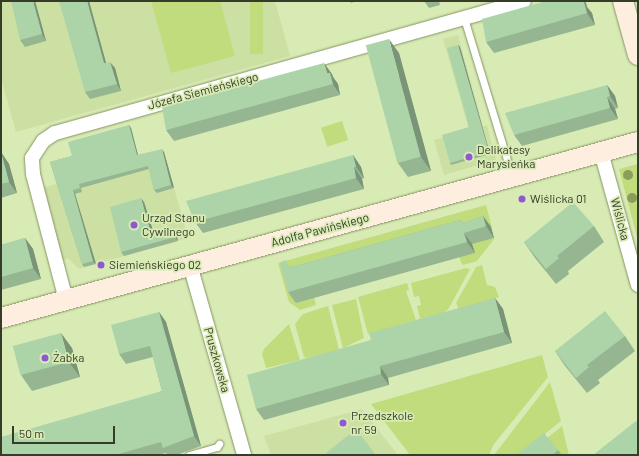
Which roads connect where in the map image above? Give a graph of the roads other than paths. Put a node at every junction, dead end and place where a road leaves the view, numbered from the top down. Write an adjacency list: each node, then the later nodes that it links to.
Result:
1 (524, 1): 3 (street, Józefa Siemieńskiego)
2 (623, 1): 4 (street)
3 (464, 18): 7 (lane); 10 (street, Józefa Siemieńskiego)
4 (638, 55)
5 (638, 142): 6 (street, Adolfa Pawińskiego)
6 (601, 152): 7 (street, Adolfa Pawińskiego); 9 (street, Wiślicka)
7 (512, 177): 8 (street, Adolfa Pawińskiego)
8 (190, 265): 10 (street, Adolfa Pawińskiego); 14 (street, Pruszkowska)
9 (638, 286)
10 (66, 300): 11 (street, Adolfa Pawińskiego)
11 (1, 318)
12 (219, 444): 13 (lane)
13 (190, 455)
14 (244, 455)

